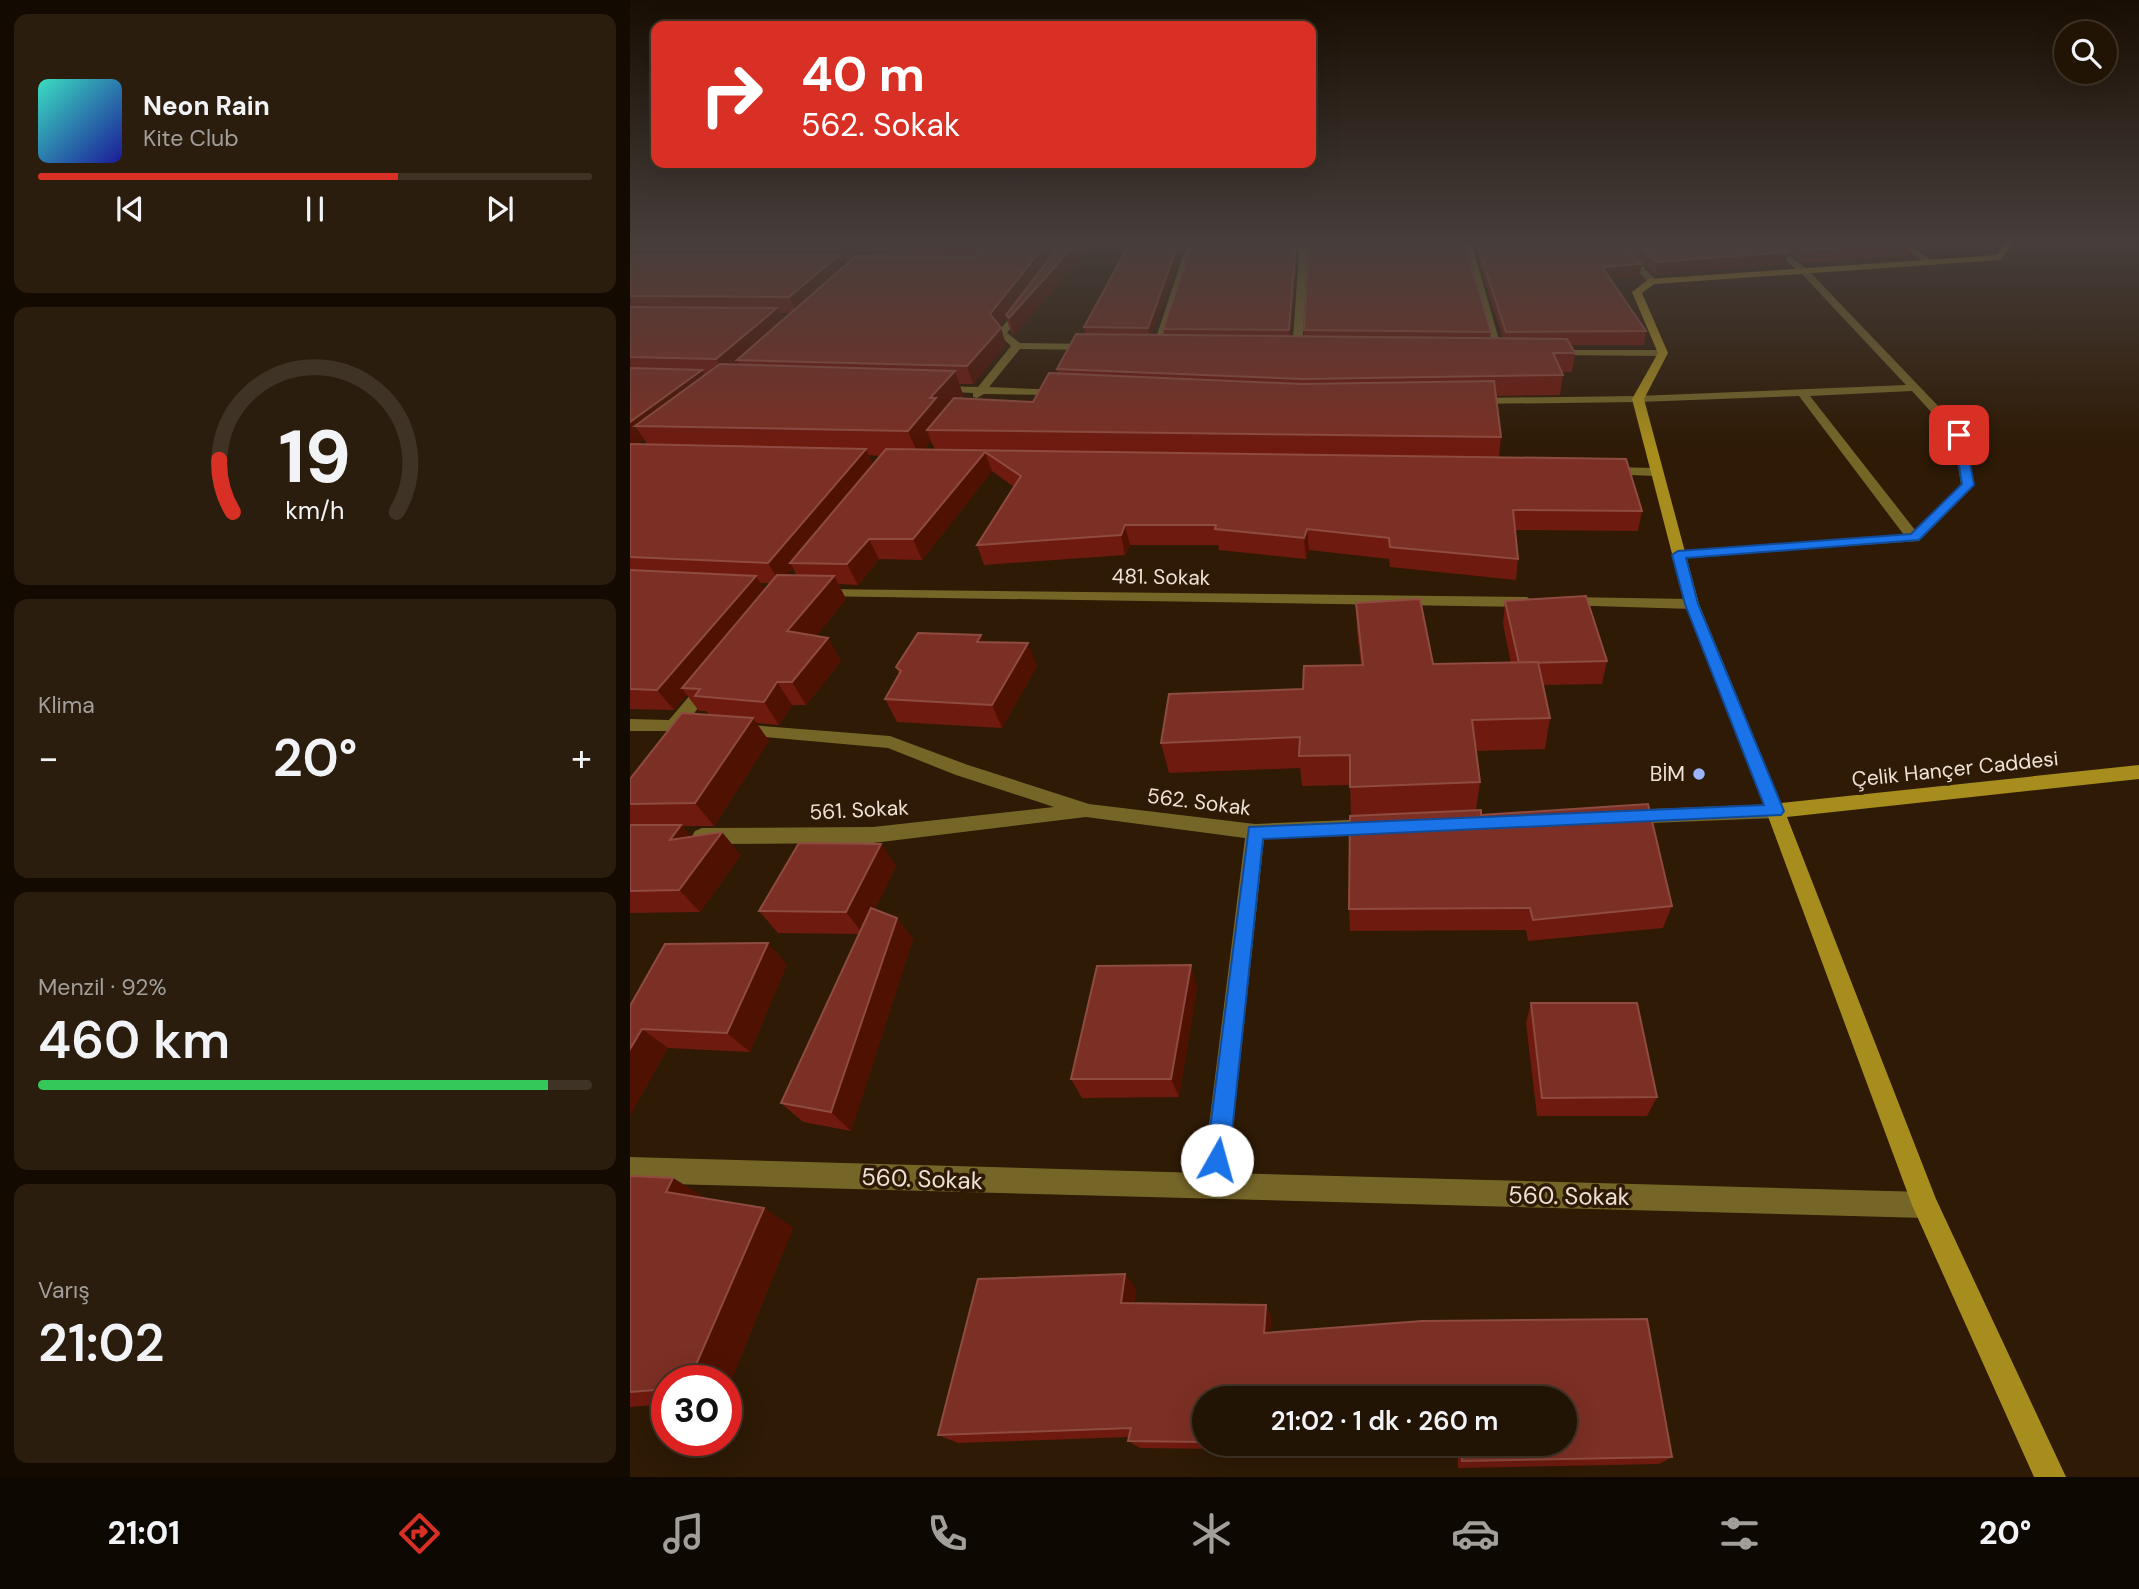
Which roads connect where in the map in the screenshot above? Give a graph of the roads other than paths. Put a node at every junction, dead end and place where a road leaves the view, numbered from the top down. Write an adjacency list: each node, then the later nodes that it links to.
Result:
1 (1019, 310): 7 (street)
2 (1169, 310): 10 (street)
3 (1300, 310): 13 (street)
4 (1487, 310): 16 (street)
5 (1645, 310): 19 (street)
6 (1842, 310): 21 (street)
7 (1017, 346): 8 (street); 22 (street)
8 (1100, 347)
9 (1142, 348): 10 (street)
10 (1156, 348): 11 (street)
11 (1169, 348)
12 (1284, 351): 13 (street)
13 (1297, 351): 14 (street)
14 (1310, 351)
15 (1485, 352): 16 (street)
16 (1499, 352): 17 (street)
17 (1512, 352)
18 (1540, 353): 19 (street)
19 (1663, 353): 25 (street)
20 (926, 388): 22 (street)
21 (1917, 388): 23 (street); 30 (street)
22 (981, 390): 24 (street); 26 (street)
23 (1802, 393): 25 (street); 30 (street)
24 (1075, 394)
25 (1638, 399): 27 (street); 29 (street)
26 (973, 400)
27 (1457, 402)
28 (1587, 471): 29 (street)
29 (1656, 472): 31 (street)
30 (1914, 538): 31 (street)
31 (1678, 555): 33 (street)
32 (810, 593): 33 (street, 481. Sokak)
33 (1692, 604): 39 (street)
34 (718, 672): 36 (street)
35 (630, 725): 36 (street, 562. Sokak)
36 (675, 725): 38 (street, 562. Sokak)
37 (2139, 772): 39 (street, Çelik Hançer Caddesi)
38 (1089, 811): 42 (street, 562. Sokak); 43 (street, 561. Sokak)
39 (1775, 811): 40 (street); 46 (street)
40 (1611, 817)
41 (1392, 826): 42 (street, 562. Sokak)
42 (1255, 832): 45 (street)
43 (684, 836)
44 (630, 1170): 45 (street, 560. Sokak)
45 (1214, 1187): 46 (street, 560. Sokak)
46 (1925, 1205): 47 (street)
47 (2050, 1477)

